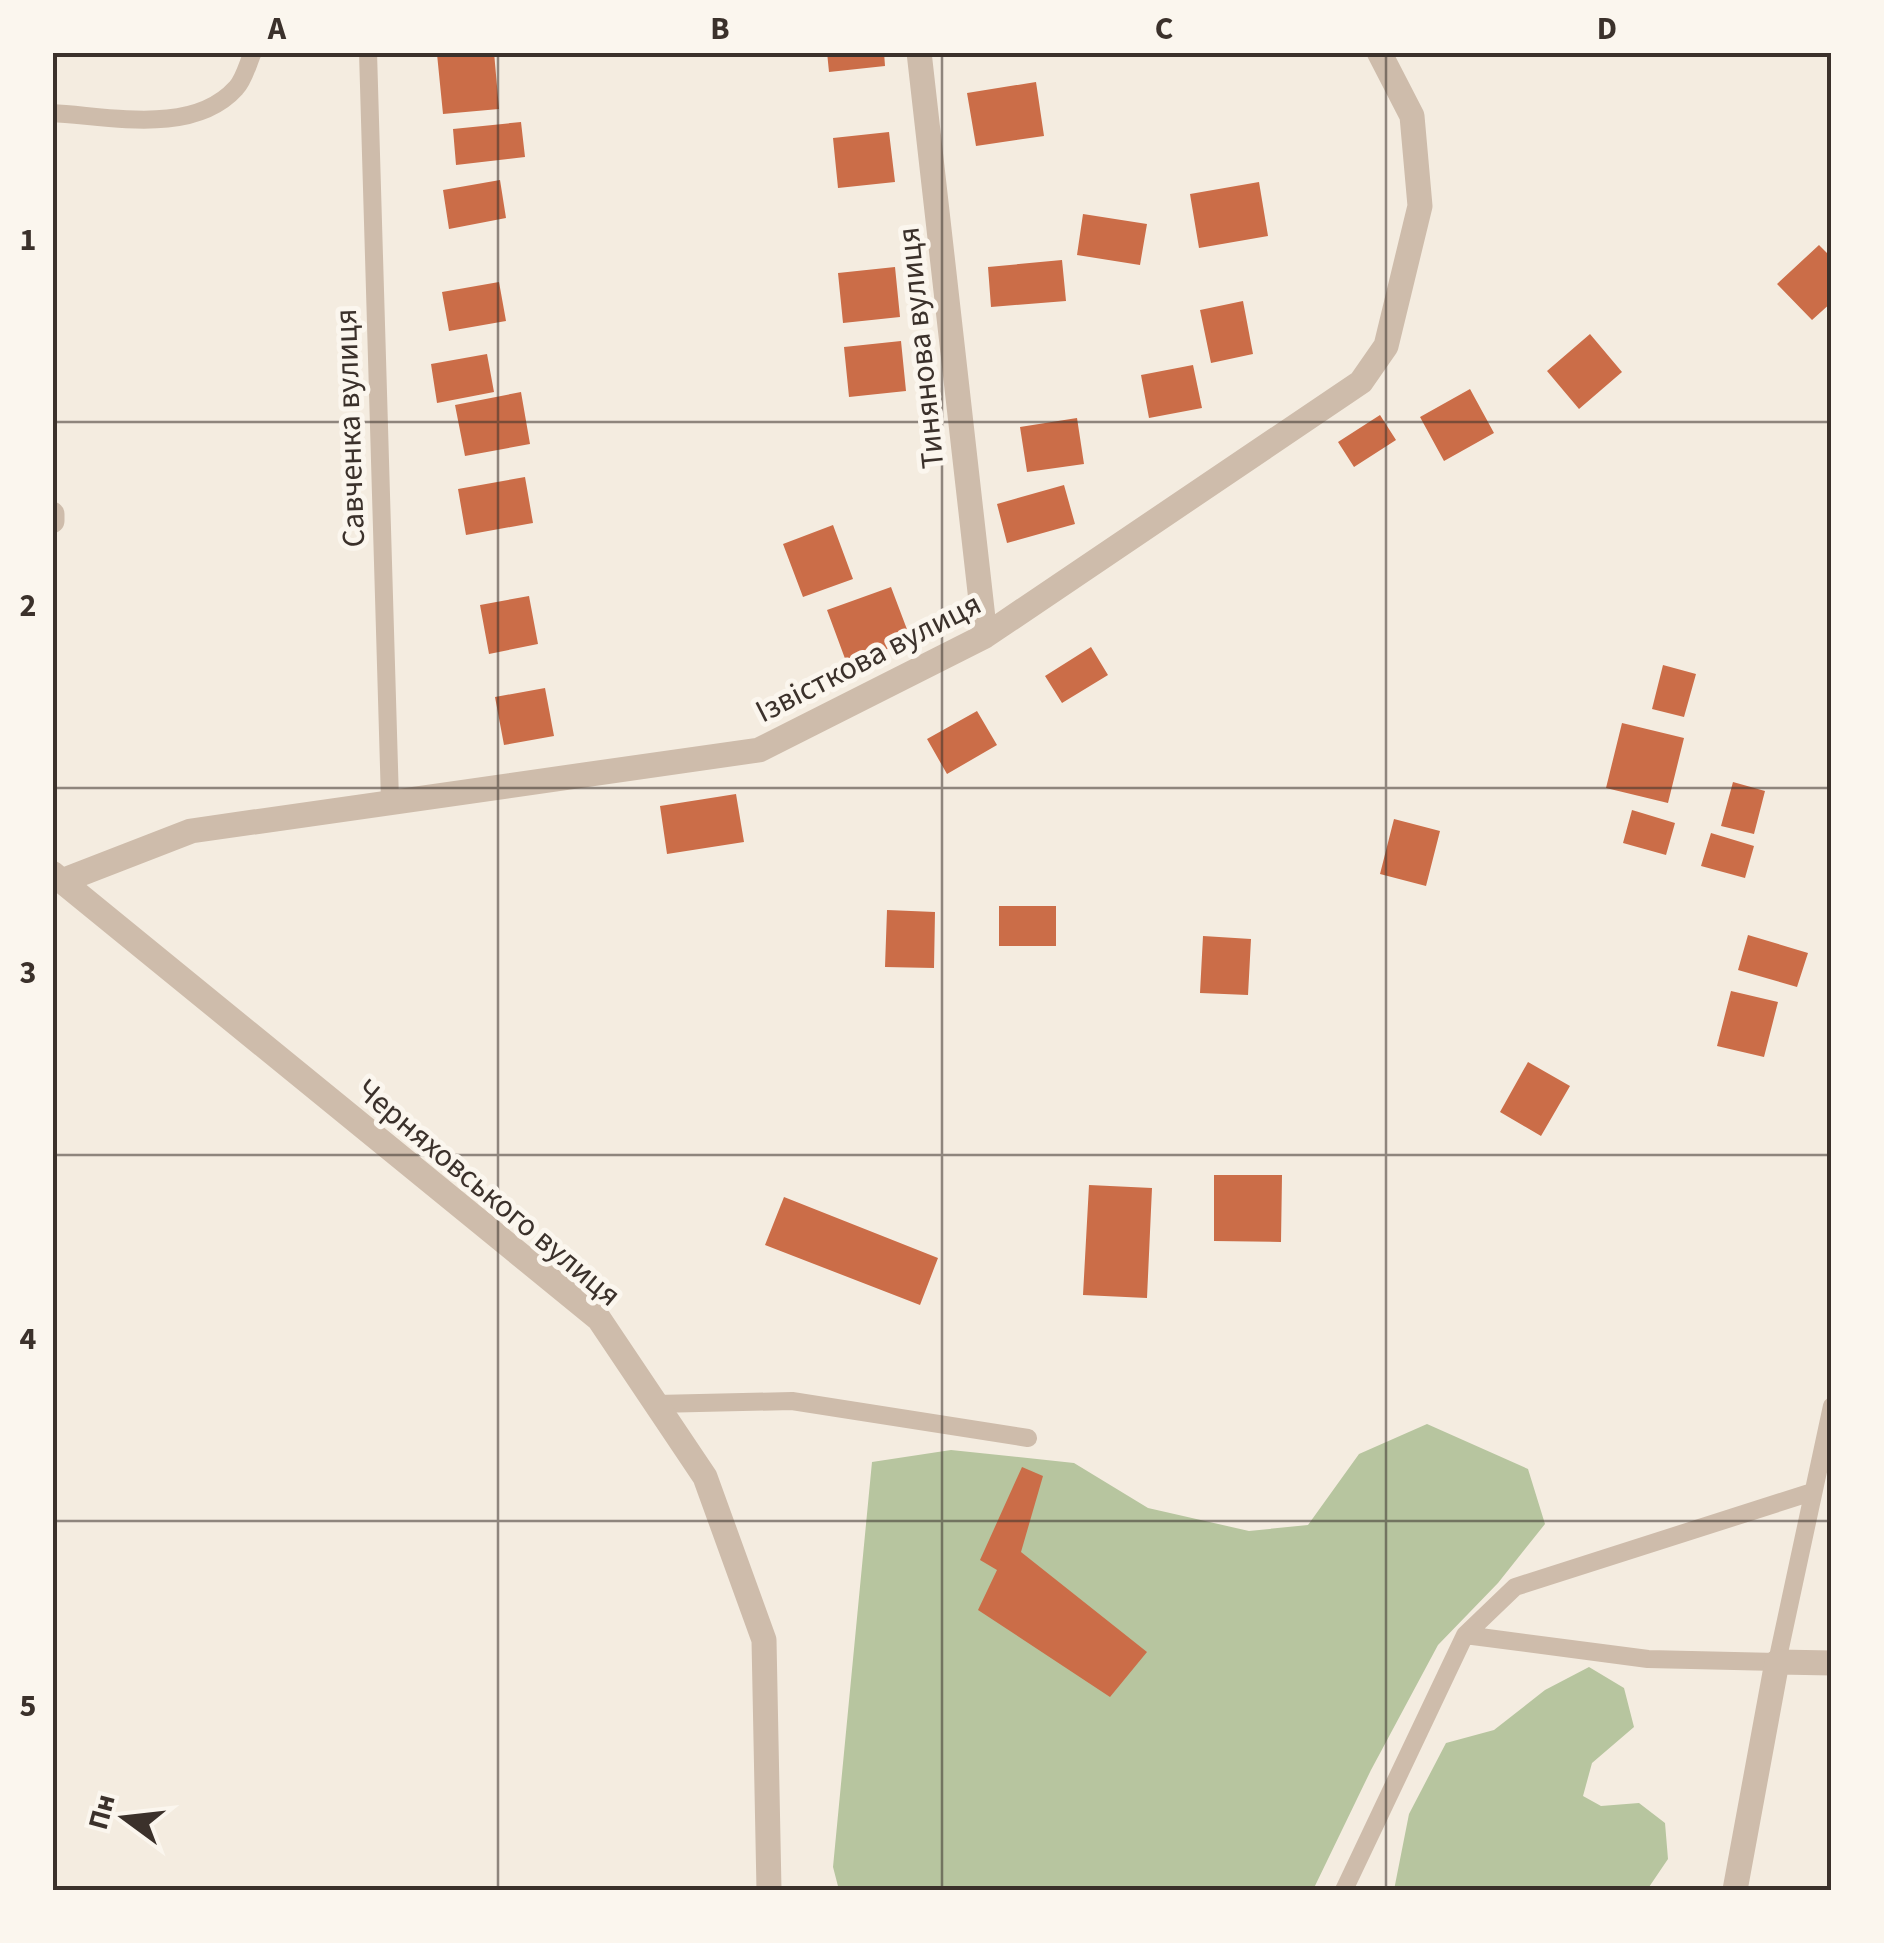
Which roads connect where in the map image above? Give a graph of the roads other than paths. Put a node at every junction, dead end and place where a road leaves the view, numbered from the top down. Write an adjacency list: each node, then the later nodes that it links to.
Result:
1 (252, 52): 5 (lane)
2 (368, 52): 7 (lane, Савченка вулиця)
3 (919, 52): 6 (street, Тинянова вулиця)
4 (1380, 52): 6 (street, Iзвiсткова вулиця)
5 (52, 113)
6 (985, 636): 7 (street, Iзвiсткова вулиця)
7 (390, 801): 8 (street, Iзвiсткова вулиця)
8 (57, 876): 9 (street, Черняховського вулиця)
9 (656, 1404): 11 (lane); 16 (street, Черняховського вулиця)
10 (1832, 1406): 12 (lane)
11 (1028, 1438)
12 (1812, 1492): 13 (lane); 14 (lane)
13 (1466, 1635): 14 (lane); 17 (lane)
14 (1777, 1662): 15 (street); 18 (street)
15 (1832, 1663)
16 (770, 1890)
17 (1344, 1890)
18 (1735, 1890)

